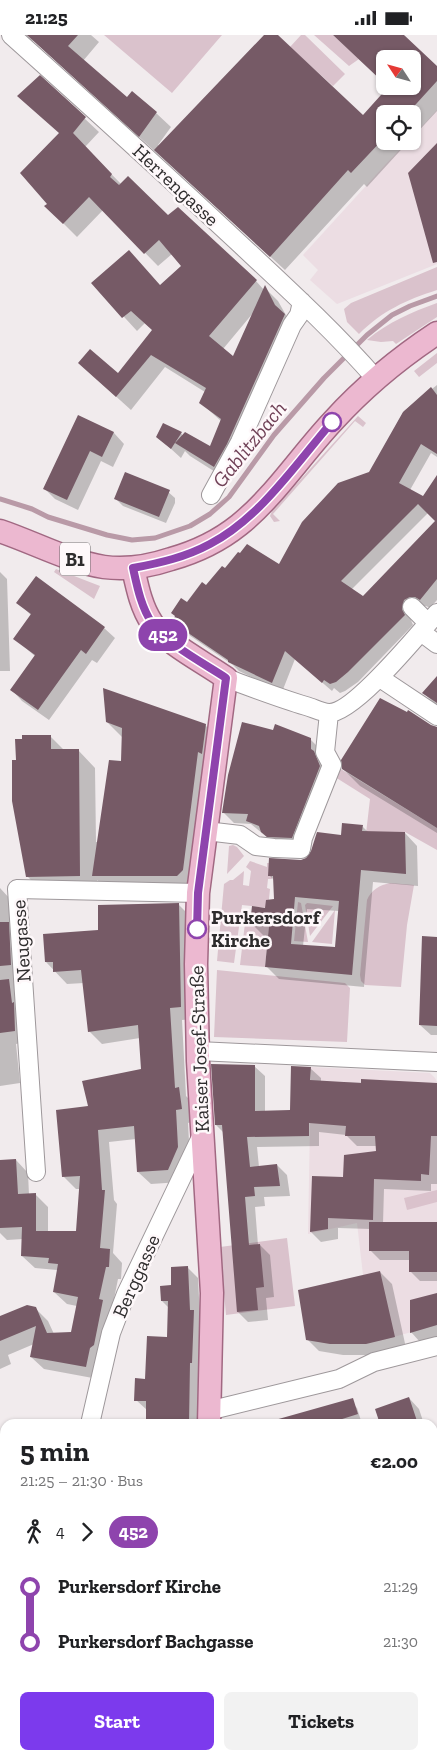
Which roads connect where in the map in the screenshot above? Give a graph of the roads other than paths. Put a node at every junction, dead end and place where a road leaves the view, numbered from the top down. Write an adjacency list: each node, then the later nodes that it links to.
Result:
1 (11, 35): 2 (street, Herrengasse)
2 (302, 302): 4 (street, Herrengasse); 5 (street)
3 (437, 333): 4 (main road, B1)
4 (376, 379): 7 (main road, B1)
5 (211, 495)
6 (0, 531): 7 (main road, B1)
7 (133, 568): 11 (main road)
8 (412, 607): 9 (street)
9 (429, 622): 10 (street); 12 (street)
10 (437, 644)
11 (226, 678): 13 (street); 15 (main road, Kaiser Josef-Straße)
12 (380, 678): 13 (street); 14 (street)
13 (329, 713): 15 (street)
14 (437, 716)
15 (206, 831): 16 (main road, Kaiser Josef-Straße)
16 (198, 893): 17 (main road, Kaiser Josef-Straße); 20 (street, Neugasse)
17 (198, 1051): 18 (street); 19 (main road, Kaiser Josef-Straße)
18 (437, 1062)
19 (202, 1135): 22 (main road, Kaiser Josef-Straße); 23 (street, Berggasse)
20 (36, 1172)
21 (437, 1346): 22 (street)
22 (208, 1417)
23 (91, 1419)

